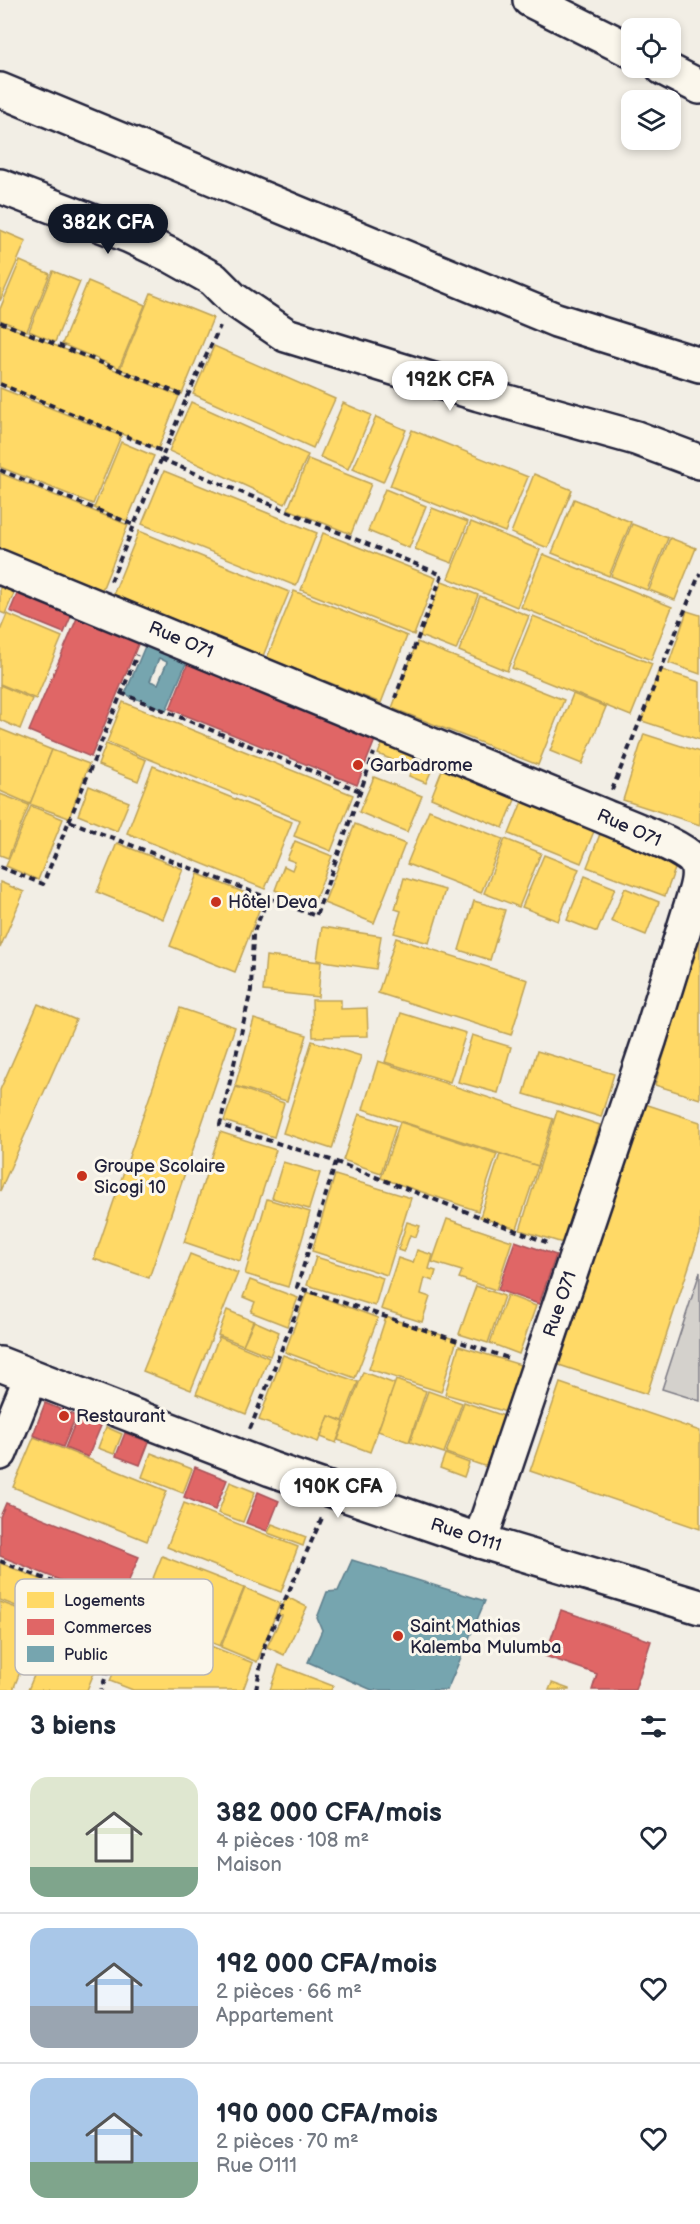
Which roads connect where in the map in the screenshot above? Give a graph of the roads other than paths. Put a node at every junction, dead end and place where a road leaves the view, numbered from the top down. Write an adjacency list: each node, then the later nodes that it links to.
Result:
1 (530, 0): 2 (main road)
2 (621, 46)
3 (681, 77): 4 (main road)
4 (700, 87)
5 (0, 90): 7 (main road)
6 (0, 186): 8 (main road)
7 (700, 365)
8 (700, 462)
9 (0, 567): 13 (main road, Rue O71)
10 (0, 1364): 11 (main road, Rue O111)
11 (31, 1377): 12 (main road); 13 (main road, Rue O111)
12 (0, 1453)
13 (480, 1541): 14 (main road, Rue O111)
14 (700, 1607)

